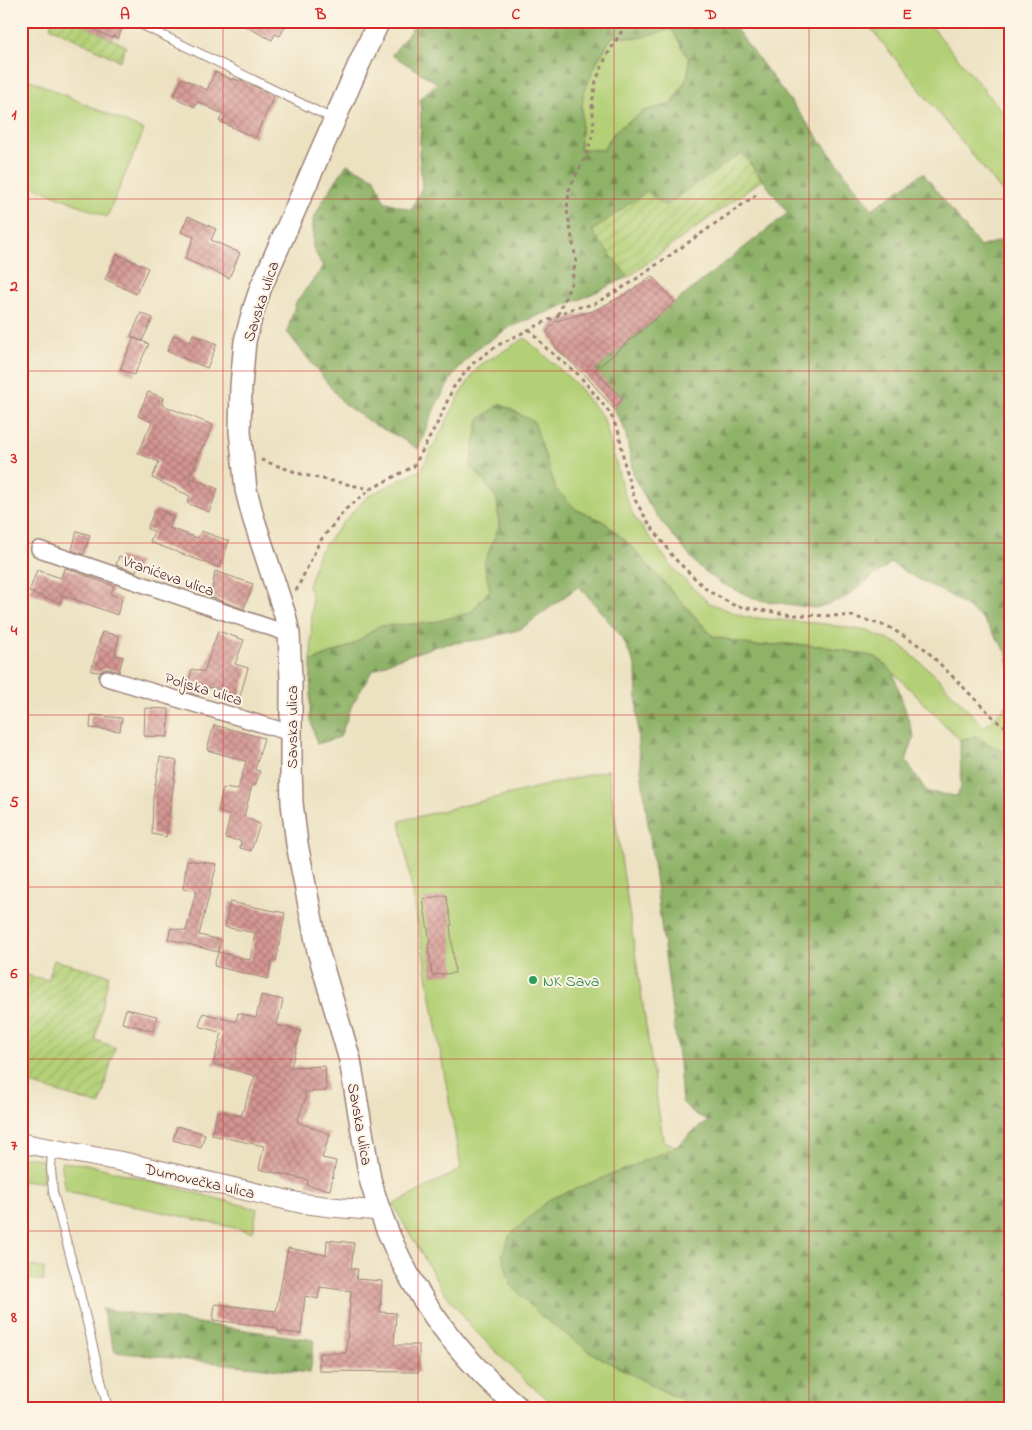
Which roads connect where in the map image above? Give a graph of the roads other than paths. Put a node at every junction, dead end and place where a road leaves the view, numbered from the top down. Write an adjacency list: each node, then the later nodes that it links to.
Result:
1 (134, 21): 3 (lane)
2 (379, 21): 3 (main road, Savska ulica)
3 (334, 120): 5 (main road, Savska ulica)
4 (39, 549): 5 (street, Vranićeva ulica)
5 (287, 625): 7 (main road, Savska ulica)
6 (107, 678): 7 (street, Poljska ulica)
7 (291, 733): 10 (main road, Savska ulica)
8 (21, 1143): 9 (street, Dumovečka ulica)
9 (52, 1148): 10 (street, Dumovečka ulica); 11 (lane)
10 (380, 1211): 12 (main road, Savska ulica)
11 (108, 1409)
12 (520, 1409)

